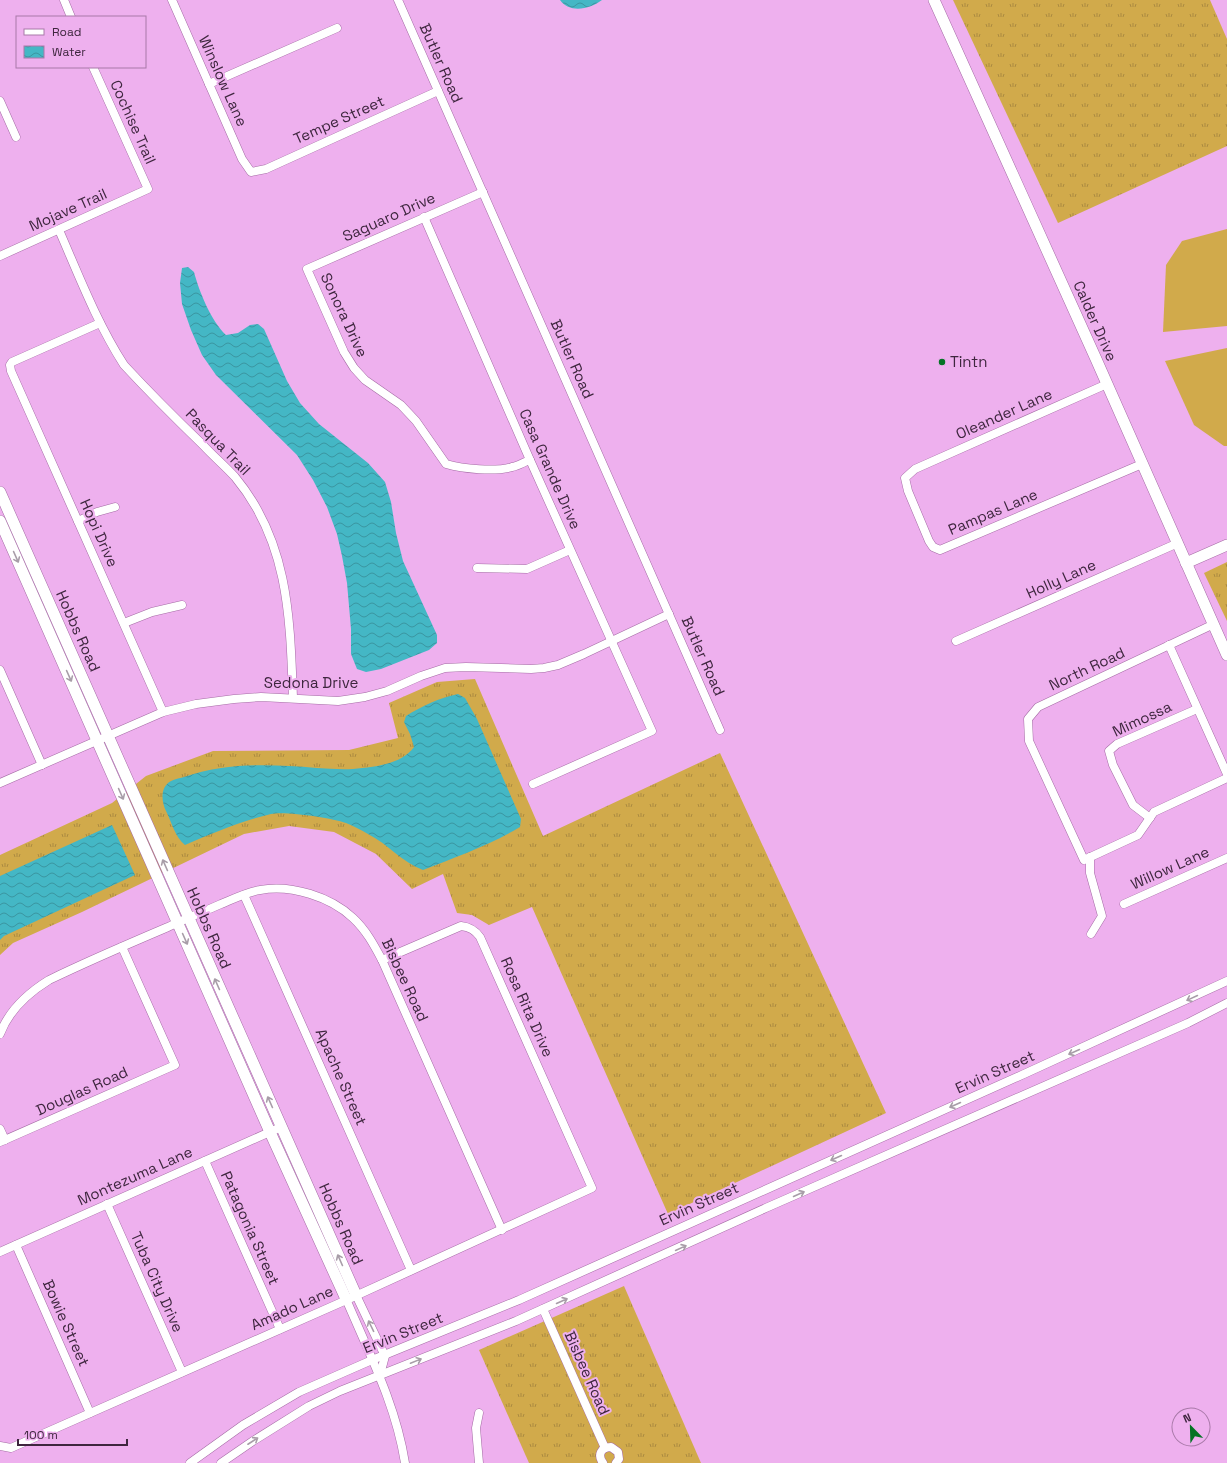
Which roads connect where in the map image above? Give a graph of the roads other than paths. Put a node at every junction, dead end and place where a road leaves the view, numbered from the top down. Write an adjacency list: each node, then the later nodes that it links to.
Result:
1 (64, 0): 5 (street)
2 (172, 0): 8 (street, Winslow Lane)
3 (398, 0): 9 (street, Butler Road)
4 (934, 0): 20 (street, Calder Drive)
5 (71, 16)
6 (337, 28): 8 (street)
7 (93, 68): 13 (street, Cochise Trail)
8 (209, 84): 12 (street, Winslow Lane)
9 (438, 91): 12 (street, Tempe Street); 14 (street, Butler Road)
10 (0, 101): 11 (street)
11 (16, 137)
12 (251, 172)
13 (148, 189): 16 (street, Mojave Trail)
14 (483, 192): 15 (street, Saguaro Drive); 34 (street, Butler Road)
15 (424, 217): 18 (street, Saguaro Drive); 21 (street, Casa Grande Drive)
16 (59, 230): 17 (street, Mojave Trail); 19 (street, Pasqua Trail)
17 (0, 256)
18 (307, 269): 21 (street, Sonora Drive)
19 (100, 323): 27 (street, Hopi Drive); 42 (street, Pasqua Trail)
20 (1107, 384): 22 (street, Calder Drive); 23 (street, Oleander Lane)
21 (530, 460): 30 (street, Casa Grande Drive)
22 (1142, 464): 23 (street, Pampas Lane); 28 (street, Calder Drive)
23 (913, 471)
24 (0, 492): 46 (street, Hobbs Road)
25 (114, 507): 27 (street)
26 (0, 521): 46 (street, Hobbs Road, one-way to 46)
27 (78, 521): 35 (street, Hopi Drive)
28 (1178, 543): 31 (street, Calder Drive); 38 (street, Holly Lane)
29 (1227, 545): 31 (street)
30 (570, 550): 32 (street); 37 (street, Casa Grande Drive)
31 (1186, 563): 36 (street, Calder Drive)
32 (477, 568)
33 (182, 605): 35 (street)
34 (669, 614): 37 (street, Sedona Drive); 45 (street, Butler Road)
35 (124, 623): 44 (street, Hopi Drive)
36 (1214, 624): 39 (street, North Road); 40 (street, Calder Drive)
37 (611, 640): 42 (street, Sedona Drive); 50 (street, Casa Grande Drive)
38 (956, 641)
39 (1169, 645): 43 (street); 52 (street, North Road)
40 (1227, 655)
41 (1, 673): 47 (street)
42 (293, 698): 44 (street, Sedona Drive)
43 (1197, 709): 48 (street); 51 (street, Mimossa)
44 (163, 712): 46 (street, Sedona Drive)
45 (720, 730)
46 (102, 738): 47 (street, Sedona Drive); 56 (street, Hobbs Road, one-way to 46); 57 (street, Hobbs Road, one-way to 57)
47 (42, 765): 49 (street, Sedona Drive)
48 (1226, 774): 51 (street)
49 (0, 783)
50 (533, 784)
51 (1150, 818): 52 (street)
52 (1090, 857): 58 (street)
53 (1227, 858): 55 (street, Willow Lane)
54 (244, 895): 56 (street, Bisbee Road); 60 (street, Bisbee Road); 74 (street, Apache Street)
55 (1124, 904)
56 (188, 918): 57 (street, Bisbee Road); 64 (street, Hobbs Road, one-way to 56)
57 (178, 922): 59 (street, Bisbee Road); 66 (street, Hobbs Road, one-way to 66)
58 (1092, 934)
59 (122, 947): 63 (street, Bisbee Road); 67 (street, Douglas Road)
60 (382, 960): 69 (street, Rosa Rita Drive); 71 (street, Bisbee Road)
61 (1227, 981): 78 (street, Ervin Street, one-way to 78)
62 (1227, 1004): 76 (street, Ervin Street, one-way to 62)
63 (0, 1034)
64 (281, 1128): 66 (street, Montezuma Lane); 75 (street, Hobbs Road, one-way to 64)
65 (0, 1129): 67 (street)
66 (270, 1132): 68 (street, Montezuma Lane); 75 (street, Hobbs Road)
67 (3, 1141)
68 (205, 1161): 70 (street, Montezuma Lane); 77 (street, Patagonia Street)
69 (592, 1188): 71 (street, Amado Lane)
70 (107, 1204): 72 (street, Montezuma Lane); 80 (street, Tuba City Drive)
71 (502, 1230): 74 (street, Amado Lane)
72 (16, 1245): 73 (street, Montezuma Lane); 82 (street, Bowie Street)
73 (0, 1252)
74 (411, 1270): 75 (street, Amado Lane)
75 (351, 1297): 77 (street, Amado Lane); 78 (street, Hobbs Road, one-way to 75); 79 (street, Hobbs Road)
76 (543, 1309): 81 (street, Ervin Street, one-way to 76); 85 (street, Bisbee Road)
77 (280, 1329): 80 (street, Amado Lane)
78 (385, 1356): 79 (street, Ervin Street); 81 (street)
79 (372, 1360): 81 (street, Hobbs Road); 86 (street, Ervin Street)
80 (182, 1372): 82 (street, Amado Lane)
81 (380, 1375): 87 (street, Ervin Street, one-way to 81); 88 (street, Hobbs Road)
82 (90, 1412): 84 (street, Amado Lane)
83 (479, 1413): 89 (street)
84 (1, 1447)
85 (605, 1448): 90 (street); 91 (street)
86 (190, 1463)
87 (221, 1463)
88 (405, 1463)
89 (479, 1463)
90 (603, 1463)
91 (616, 1463)

